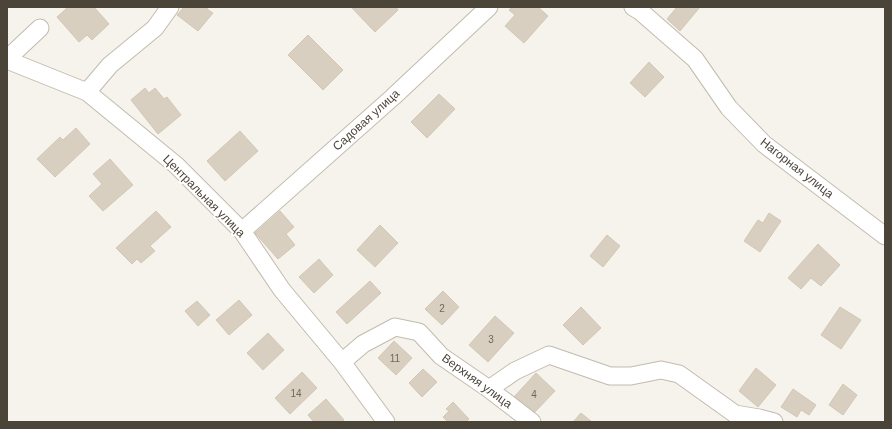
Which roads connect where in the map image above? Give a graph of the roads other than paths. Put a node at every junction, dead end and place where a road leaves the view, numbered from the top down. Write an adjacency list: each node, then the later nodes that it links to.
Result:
1 (170, 7): 6 (street)
2 (489, 7): 7 (street, Садовая улица)
3 (632, 7): 8 (street, Нагорная улица)
4 (40, 28): 5 (street)
5 (7, 60): 6 (street, Центральная улица)
6 (87, 92): 7 (street, Центральная улица)
7 (242, 231): 9 (street, Центральная улица)
8 (885, 236)
9 (342, 362): 10 (street, Верхняя улица); 11 (street, Центральная улица)
10 (489, 389): 12 (street, Верхняя улица); 13 (street)
11 (386, 422)
12 (532, 422)
13 (774, 422)

